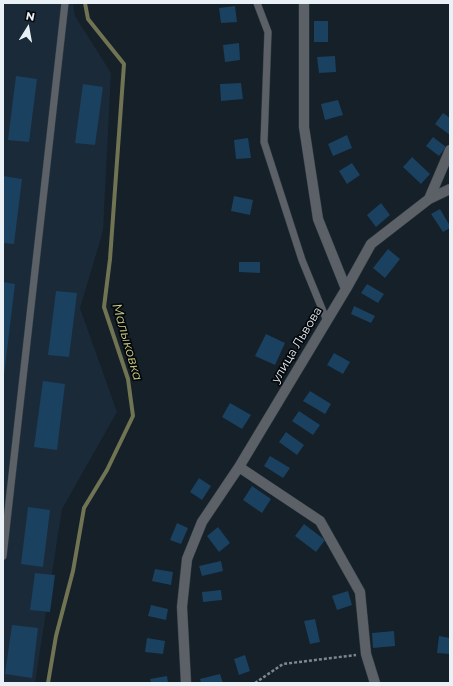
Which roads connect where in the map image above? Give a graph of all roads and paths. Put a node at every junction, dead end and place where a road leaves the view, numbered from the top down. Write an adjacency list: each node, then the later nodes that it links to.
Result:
1 (65, 3): 10 (lane)
2 (257, 3): 8 (lane)
3 (304, 3): 7 (street)
4 (450, 150): 6 (street)
5 (450, 189): 6 (street, улица Львова)
6 (429, 199): 7 (street, улица Львова)
7 (346, 289): 8 (street, улица Львова)
8 (327, 321): 9 (street, улица Львова)
9 (239, 467): 11 (street); 12 (street, улица Львова)
10 (3, 556)
11 (366, 654): 13 (path); 14 (street)
12 (186, 683)
13 (256, 683)
14 (375, 683)

